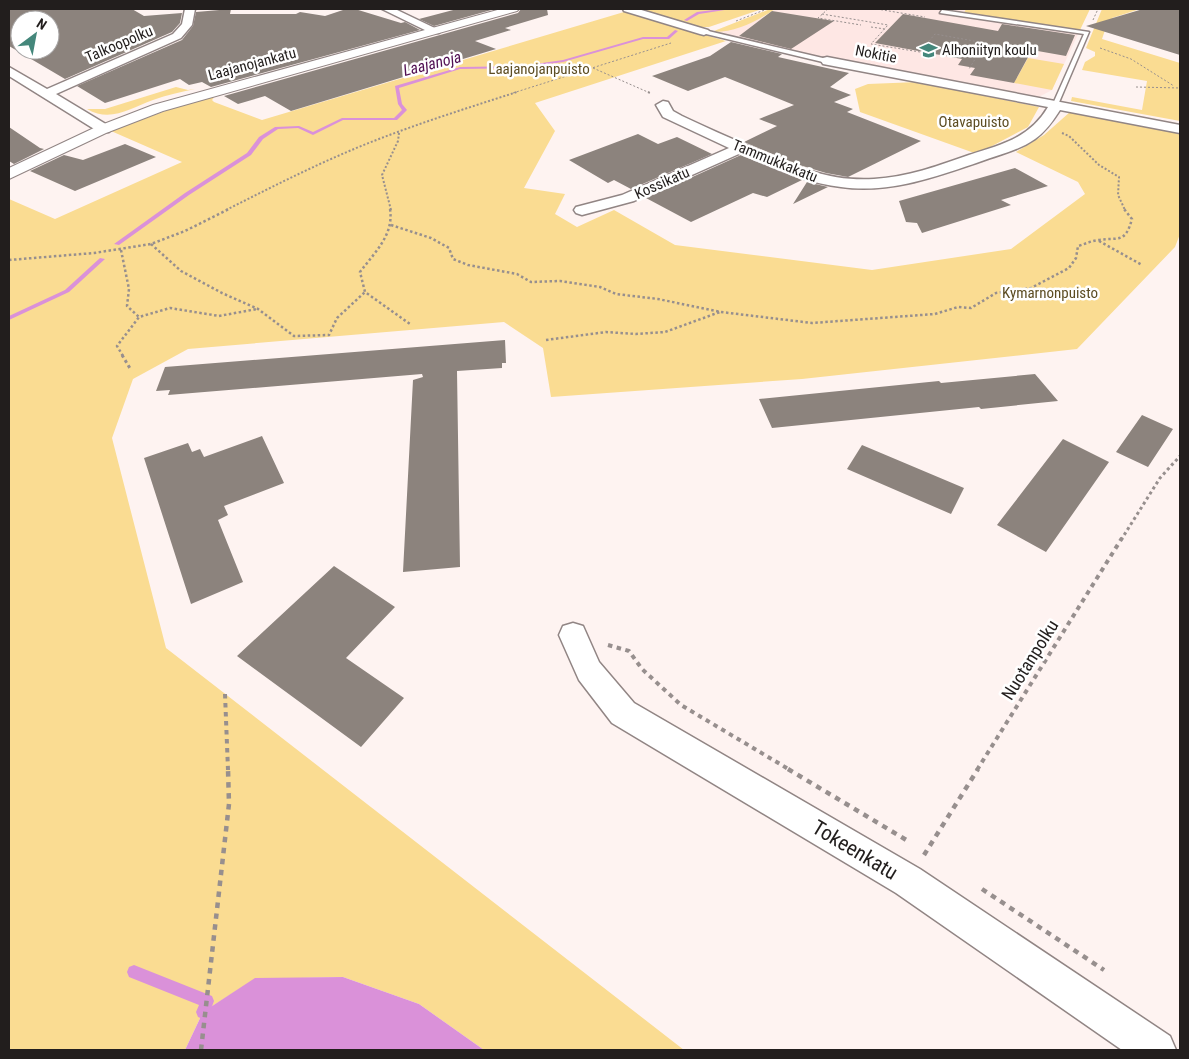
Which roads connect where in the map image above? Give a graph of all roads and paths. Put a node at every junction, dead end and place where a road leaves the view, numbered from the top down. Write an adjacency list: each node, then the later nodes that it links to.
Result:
1 (190, 9): 22 (street, Talkoopolku)
2 (387, 9): 12 (street)
3 (513, 9): 12 (street, Laajanojankatu)
4 (628, 9): 13 (street, Nokitie)
5 (767, 9): 13 (path)
6 (828, 9): 8 (path)
7 (942, 12): 14 (lane)
8 (822, 14): 9 (path); 11 (path)
9 (861, 25)
10 (871, 27): 11 (path)
11 (885, 29): 17 (path)
12 (435, 30): 27 (street, Laajanojankatu)
13 (704, 32): 15 (lane, Nokitie); 16 (path)
14 (1082, 42): 19 (path); 24 (lane)
15 (826, 61): 24 (street, Nokitie)
16 (592, 68): 23 (path); 28 (path)
17 (968, 70)
18 (9, 71): 22 (street)
19 (1174, 86): 20 (path); 21 (path)
20 (1136, 87)
21 (1180, 88)
22 (45, 94): 27 (street)
23 (663, 105): 29 (street, Tammukkakatu)
24 (1055, 106): 25 (street, Tammukkakatu); 26 (street, Nokitie)
25 (1044, 124): 29 (street, Tammukkakatu); 33 (path)
26 (1180, 129)
27 (104, 130): 30 (street, Laajanojankatu)
28 (400, 132): 32 (path); 34 (path)
29 (740, 148): 31 (street, Kossikatu)
30 (9, 174)
31 (582, 210)
32 (391, 225): 38 (path); 40 (path)
33 (1098, 240): 37 (path); 40 (path)
34 (150, 244): 35 (path); 39 (path)
35 (121, 250): 36 (path); 41 (path)
36 (9, 260)
37 (1142, 265)
38 (365, 292): 39 (path); 42 (path)
39 (258, 309): 41 (path)
40 (721, 312): 43 (path)
41 (140, 317): 44 (path)
42 (410, 324)
43 (546, 340)
44 (131, 370)
45 (1180, 456): 48 (path, Nuotanpolku)
46 (573, 635): 48 (street, Tokeenkatu)
47 (225, 694): 49 (path)
48 (908, 881): 50 (street, Tokeenkatu)
49 (201, 1050)
50 (1156, 1050)

